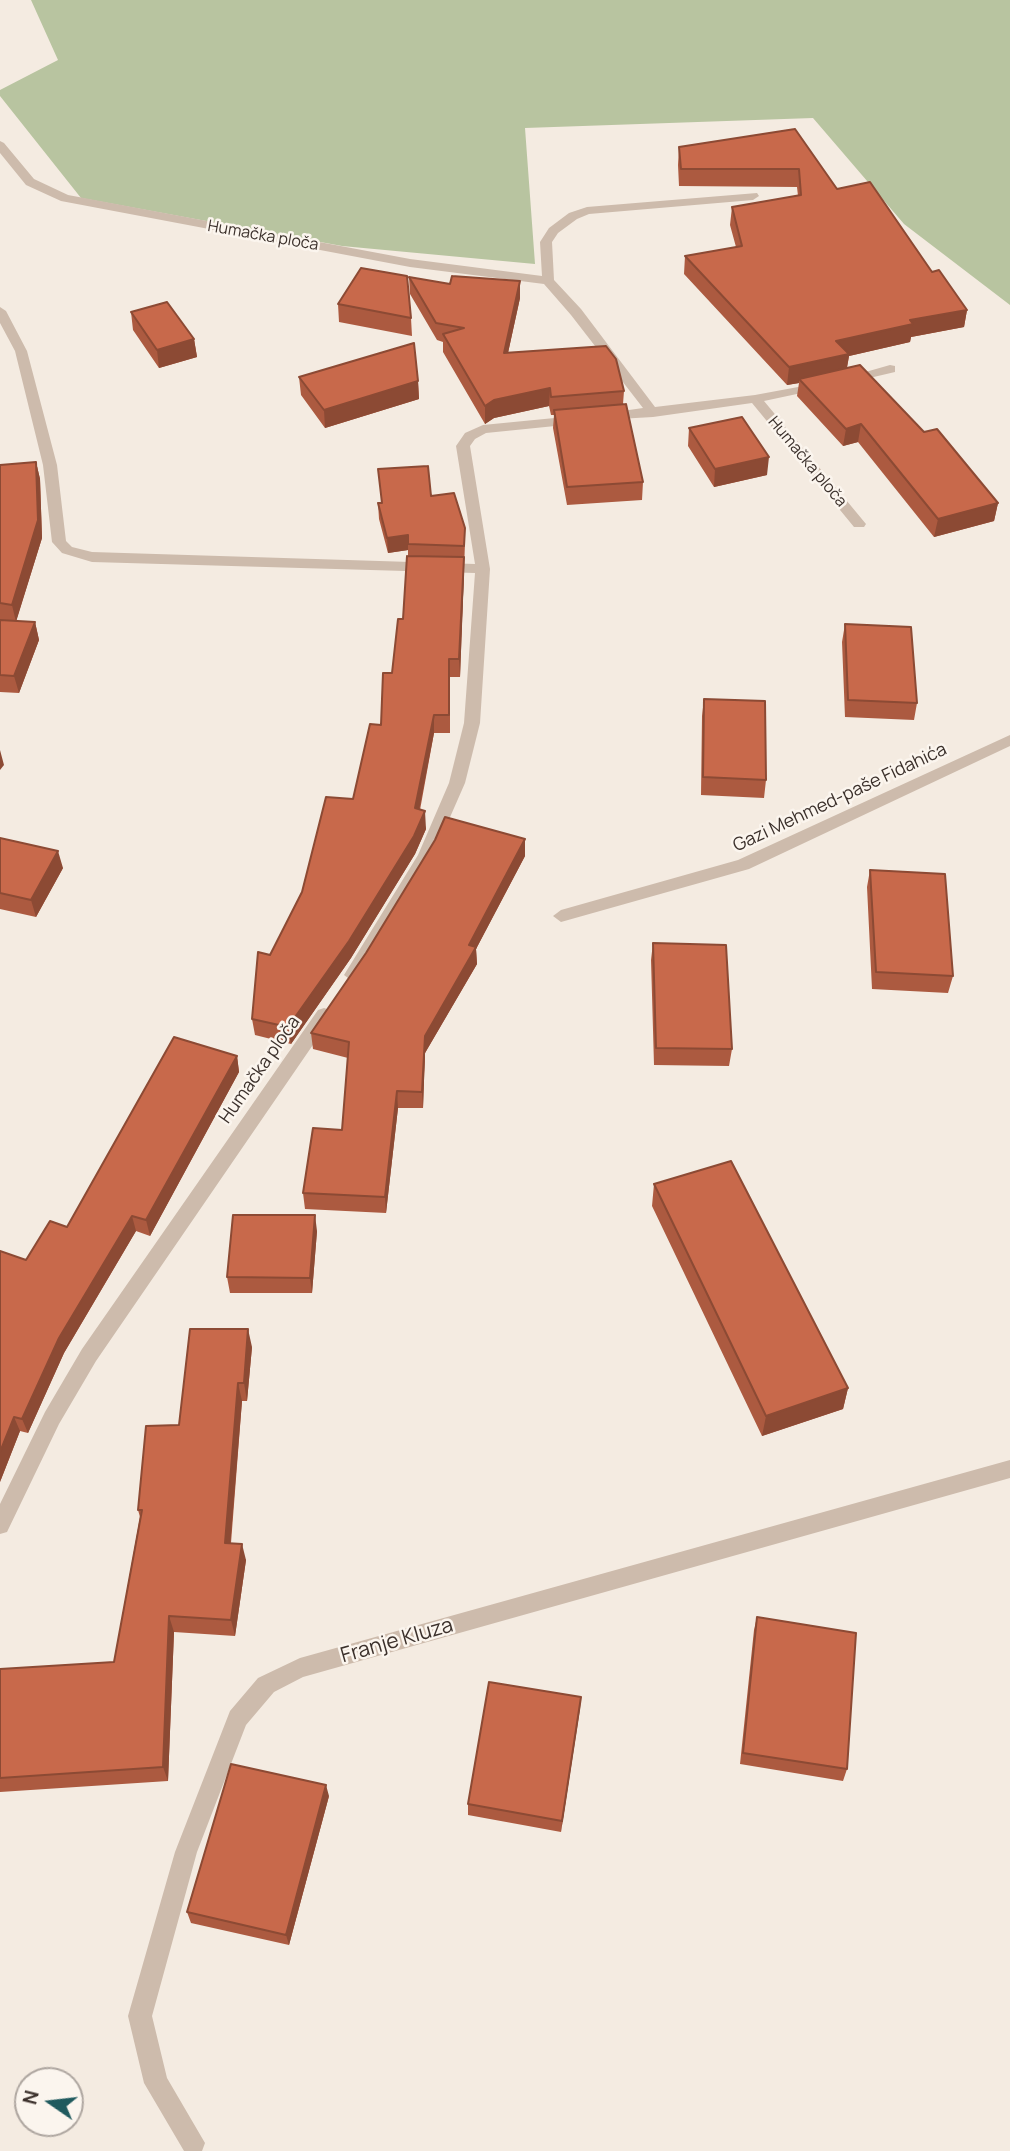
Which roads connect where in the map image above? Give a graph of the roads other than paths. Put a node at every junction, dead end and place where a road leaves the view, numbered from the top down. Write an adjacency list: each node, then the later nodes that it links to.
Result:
1 (0, 145): 3 (street, Humačka ploča)
2 (752, 196): 3 (street)
3 (548, 281): 7 (street)
4 (0, 311): 9 (street)
5 (890, 369): 6 (street, Humačka ploča)
6 (755, 400): 7 (street, Humačka ploča); 8 (street, Humačka ploča)
7 (653, 413): 9 (street, Humačka ploča)
8 (859, 524)
9 (483, 569): 13 (street, Humačka ploča)
10 (1010, 740): 11 (street, Gazi Mehmed-paše Fidahića)
11 (561, 916)
12 (1010, 1469): 14 (street, Franje Kluza)
13 (0, 1525)
14 (193, 2143)

